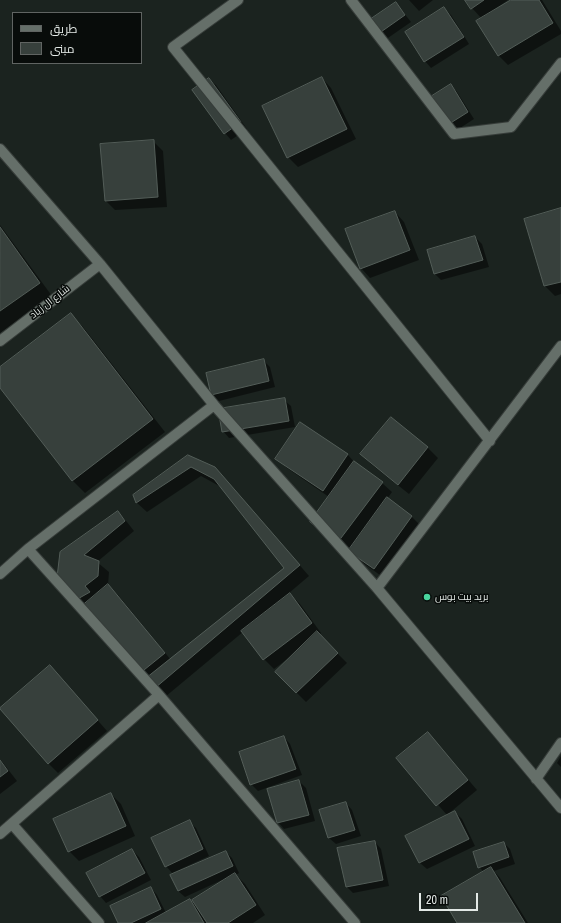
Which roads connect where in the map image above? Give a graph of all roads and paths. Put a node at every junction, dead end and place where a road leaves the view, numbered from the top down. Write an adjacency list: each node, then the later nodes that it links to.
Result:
1 (238, 0): 9 (street)
2 (350, 0): 3 (street)
3 (561, 63)
4 (0, 149): 5 (street)
5 (100, 264): 6 (street, شارع ال زياد); 8 (street)
6 (0, 341)
7 (561, 346): 9 (street)
8 (214, 405): 10 (street); 12 (street)
9 (490, 441): 12 (street)
10 (28, 549): 11 (street); 13 (street)
11 (0, 574)
12 (377, 588): 15 (street)
13 (159, 695): 17 (street); 20 (street)
14 (561, 743): 15 (street)
15 (536, 778): 16 (street)
16 (561, 808)
17 (12, 824): 18 (street); 19 (street)
18 (0, 834)
19 (99, 923)
20 (355, 923)

